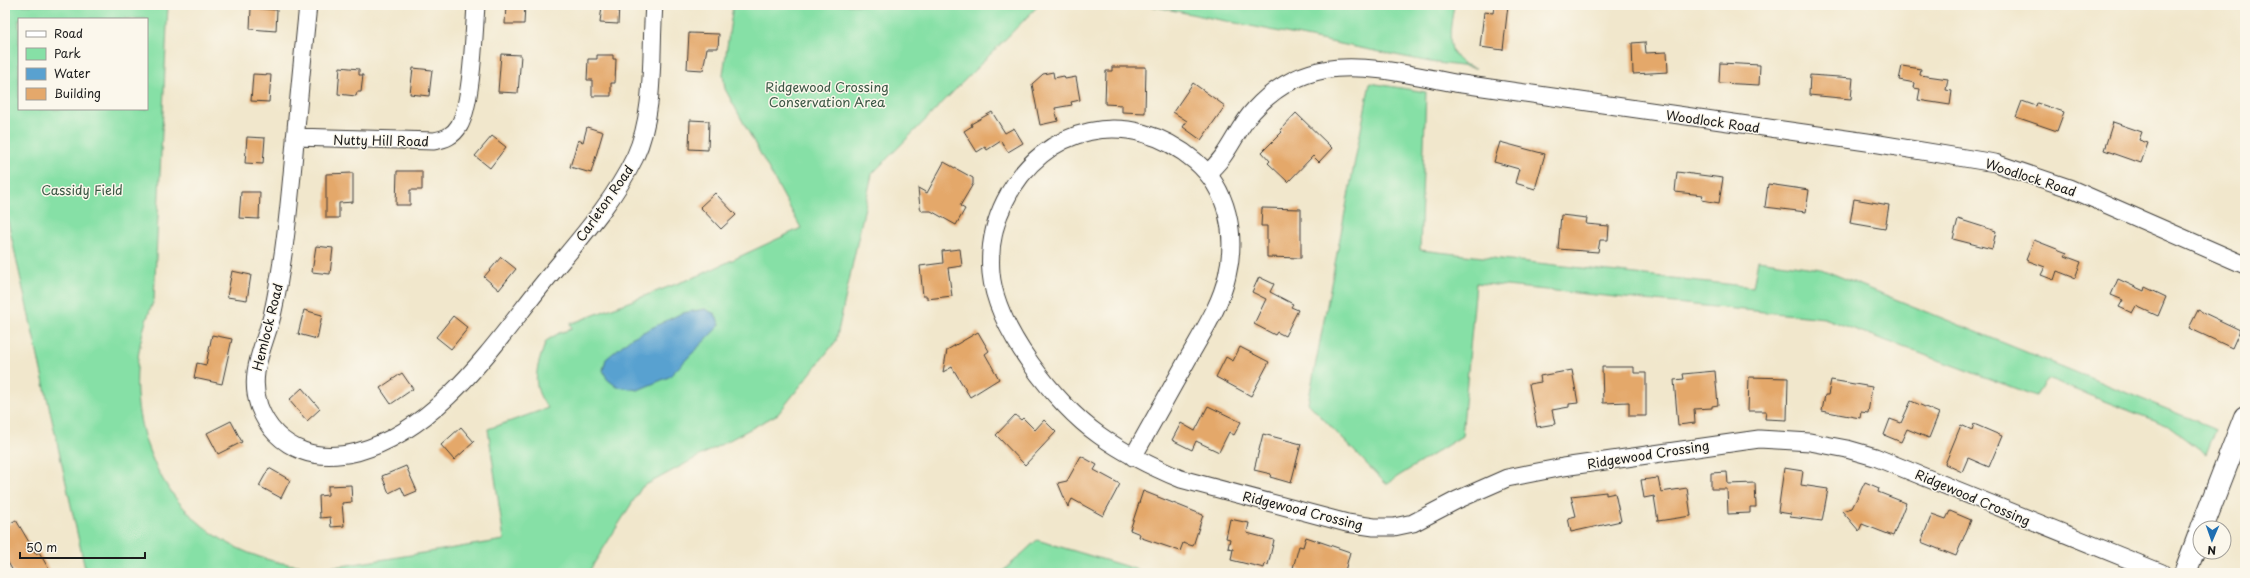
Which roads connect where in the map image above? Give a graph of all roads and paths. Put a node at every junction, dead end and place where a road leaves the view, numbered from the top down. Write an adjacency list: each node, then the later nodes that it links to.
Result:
1 (308, 5): 4 (street, Hemlock Road)
2 (476, 5): 4 (street, Nutty Hill Road)
3 (654, 5): 7 (street, Carleton Road)
4 (295, 137): 7 (street, Hemlock Road)
5 (1207, 173): 6 (street, Woodlock Road); 9 (street, Ridgewood Crossing); 9 (street, Ridgewood Crossing)
6 (2245, 265)
7 (550, 274)
8 (2245, 417): 10 (street)
9 (1133, 457): 12 (street, Ridgewood Crossing)
10 (2205, 520)
11 (2192, 554): 13 (street)
12 (2162, 573)
13 (2185, 573)

